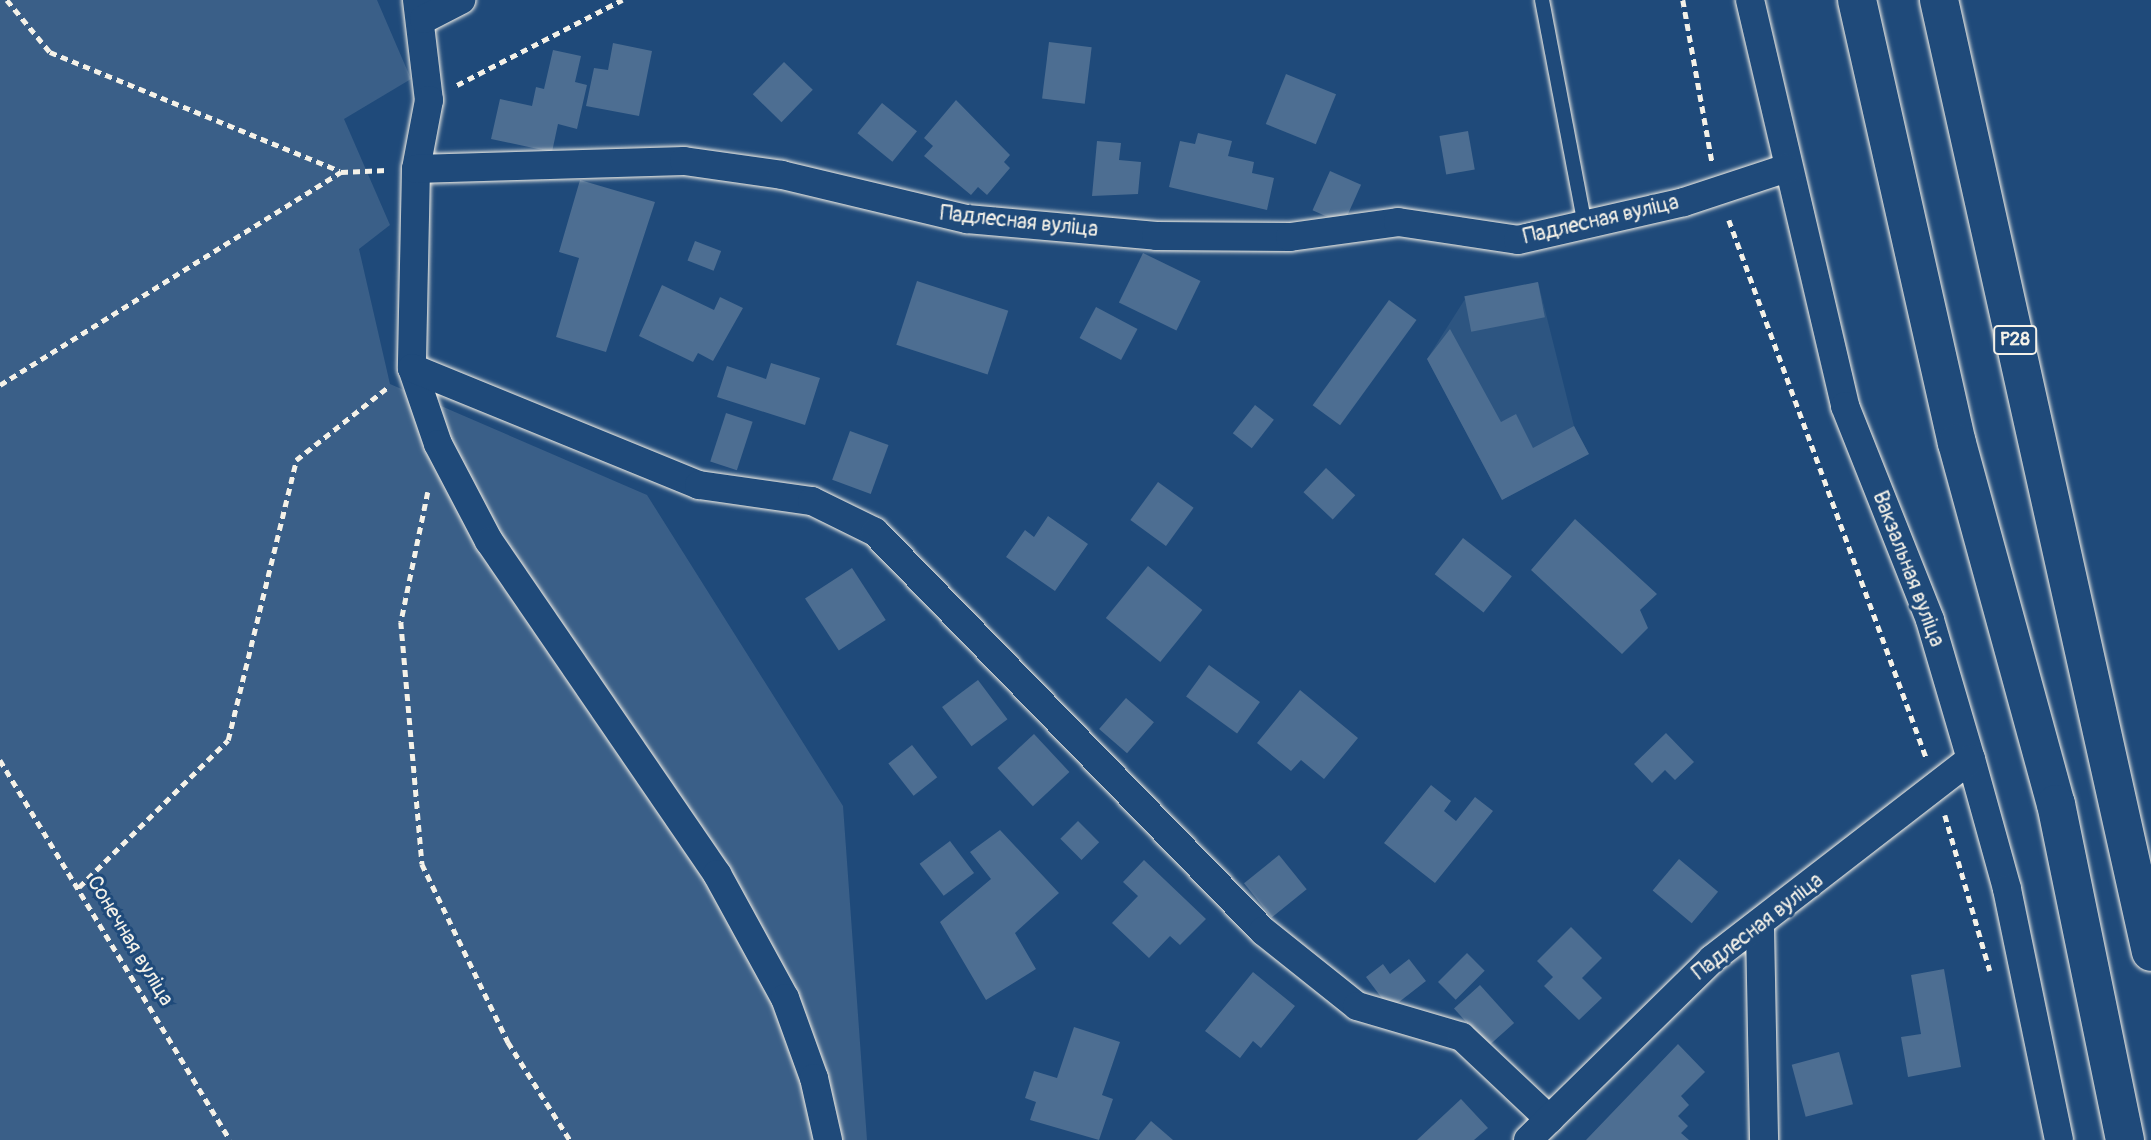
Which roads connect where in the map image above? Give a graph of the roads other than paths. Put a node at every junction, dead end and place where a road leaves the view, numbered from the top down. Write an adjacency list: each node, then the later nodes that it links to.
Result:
1 (461, 0): 6 (street)
2 (1542, 0): 9 (lane)
3 (1750, 0): 7 (street, Вакзальная вуліца)
4 (1857, 0): 19 (highway)
5 (1939, 0): 13 (highway, Р28)
6 (420, 10): 8 (street)
7 (1787, 168): 9 (street, Падлесная вуліца); 11 (street, Вакзальная вуліца)
8 (416, 169): 9 (street, Падлесная вуліца); 10 (street)
9 (1585, 225)
10 (412, 368): 14 (street); 15 (street)
11 (1971, 759): 12 (street, Падлесная вуліца); 18 (street, Вакзальная вуліца)
12 (1760, 928): 14 (street, Падлесная вуліца); 17 (street)
13 (2151, 952)
14 (1549, 1119): 16 (street, Падлесная вуліца)
15 (828, 1140)
16 (1528, 1140)
17 (1764, 1140)
18 (2060, 1140)
19 (2124, 1140)

